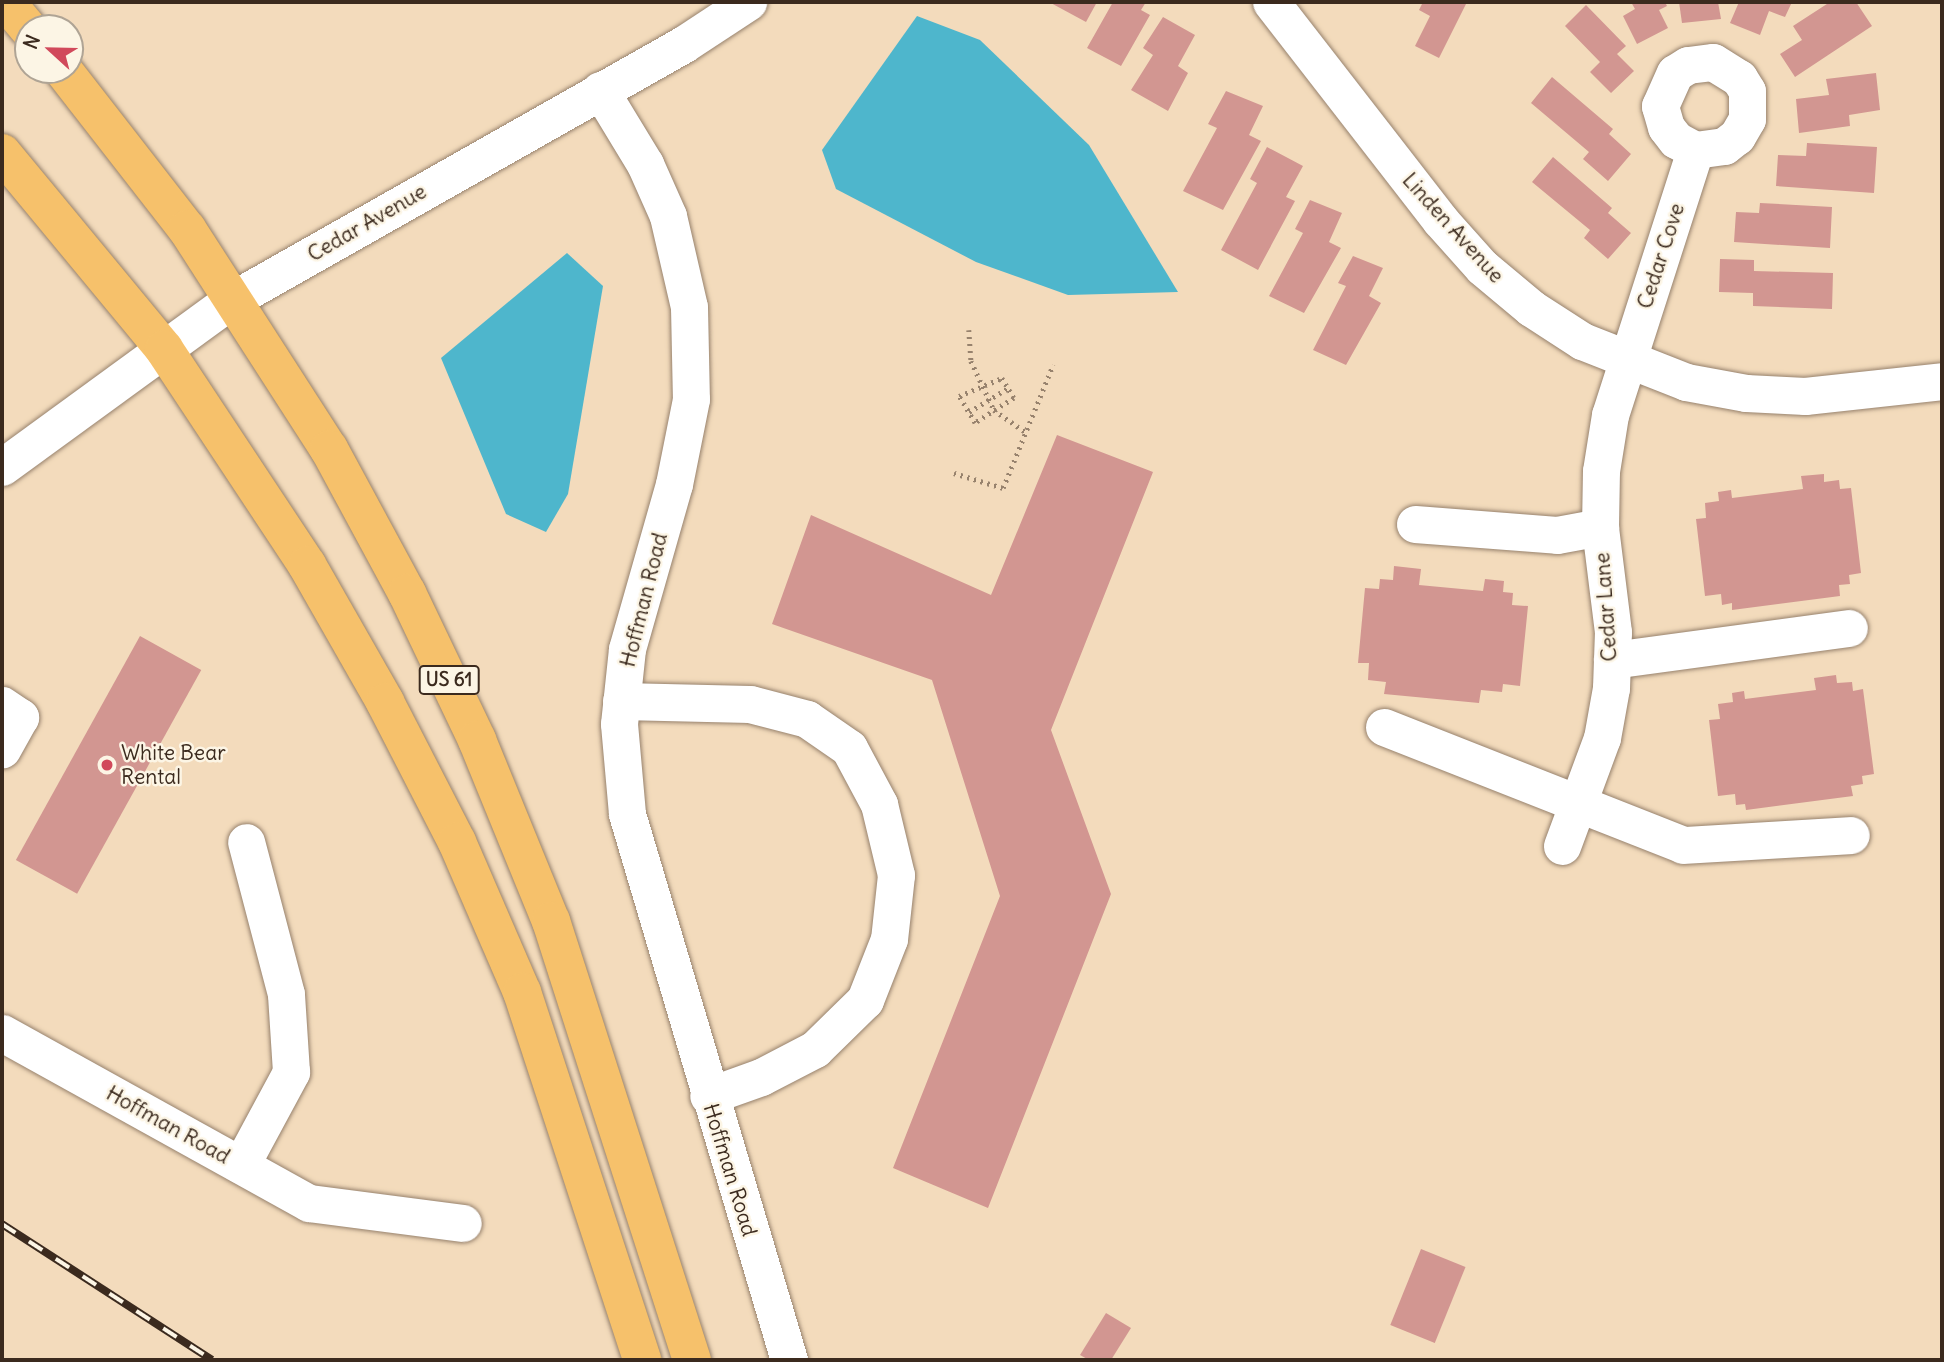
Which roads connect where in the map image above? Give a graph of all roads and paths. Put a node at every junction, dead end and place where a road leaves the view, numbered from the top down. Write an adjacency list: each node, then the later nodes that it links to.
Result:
1 (748, 2): 4 (street, Cedar Avenue)
2 (1271, 2): 10 (street, Linden Avenue)
3 (74, 84): 7 (main road, US 61)
4 (600, 90): 7 (street, Cedar Avenue); 25 (street, Hoffman Road)
5 (1695, 150): 10 (street, Cedar Cove)
6 (2, 153): 9 (main road, US 61)
7 (230, 302): 9 (street, Cedar Avenue); 38 (main road, US 61)
8 (969, 330): 13 (path)
9 (164, 349): 19 (street, Cedar Avenue); 37 (main road, US 61)
10 (1627, 362): 12 (street, Linden Avenue); 22 (street, Cedar Lane)
11 (1053, 365): 18 (path)
12 (1942, 381)
13 (983, 386): 14 (path); 15 (path); 17 (path)
14 (1008, 388): 15 (path); 16 (path)
15 (989, 399): 16 (path); 17 (path)
16 (995, 410): 17 (path); 18 (path)
17 (969, 412)
18 (1026, 432): 20 (path)
19 (2, 467)
20 (954, 472)
21 (1415, 524): 22 (street)
22 (1600, 527): 24 (street, Cedar Lane)
23 (1849, 628): 24 (street)
24 (1612, 660): 29 (street, Cedar Lane)
25 (621, 701): 34 (street, Hoffman Road); 34 (street)
26 (2, 705): 28 (street)
27 (1384, 727): 29 (street)
28 (2, 749)
29 (1578, 807): 30 (street); 32 (street, Cedar Lane)
30 (1851, 835)
31 (246, 842): 35 (street)
32 (1562, 846)
33 (2, 1032): 35 (street, Hoffman Road)
34 (708, 1096): 39 (street, Hoffman Road)
35 (241, 1166): 36 (street, Hoffman Road)
36 (463, 1223)
37 (642, 1360)
38 (692, 1360)
39 (789, 1360)

